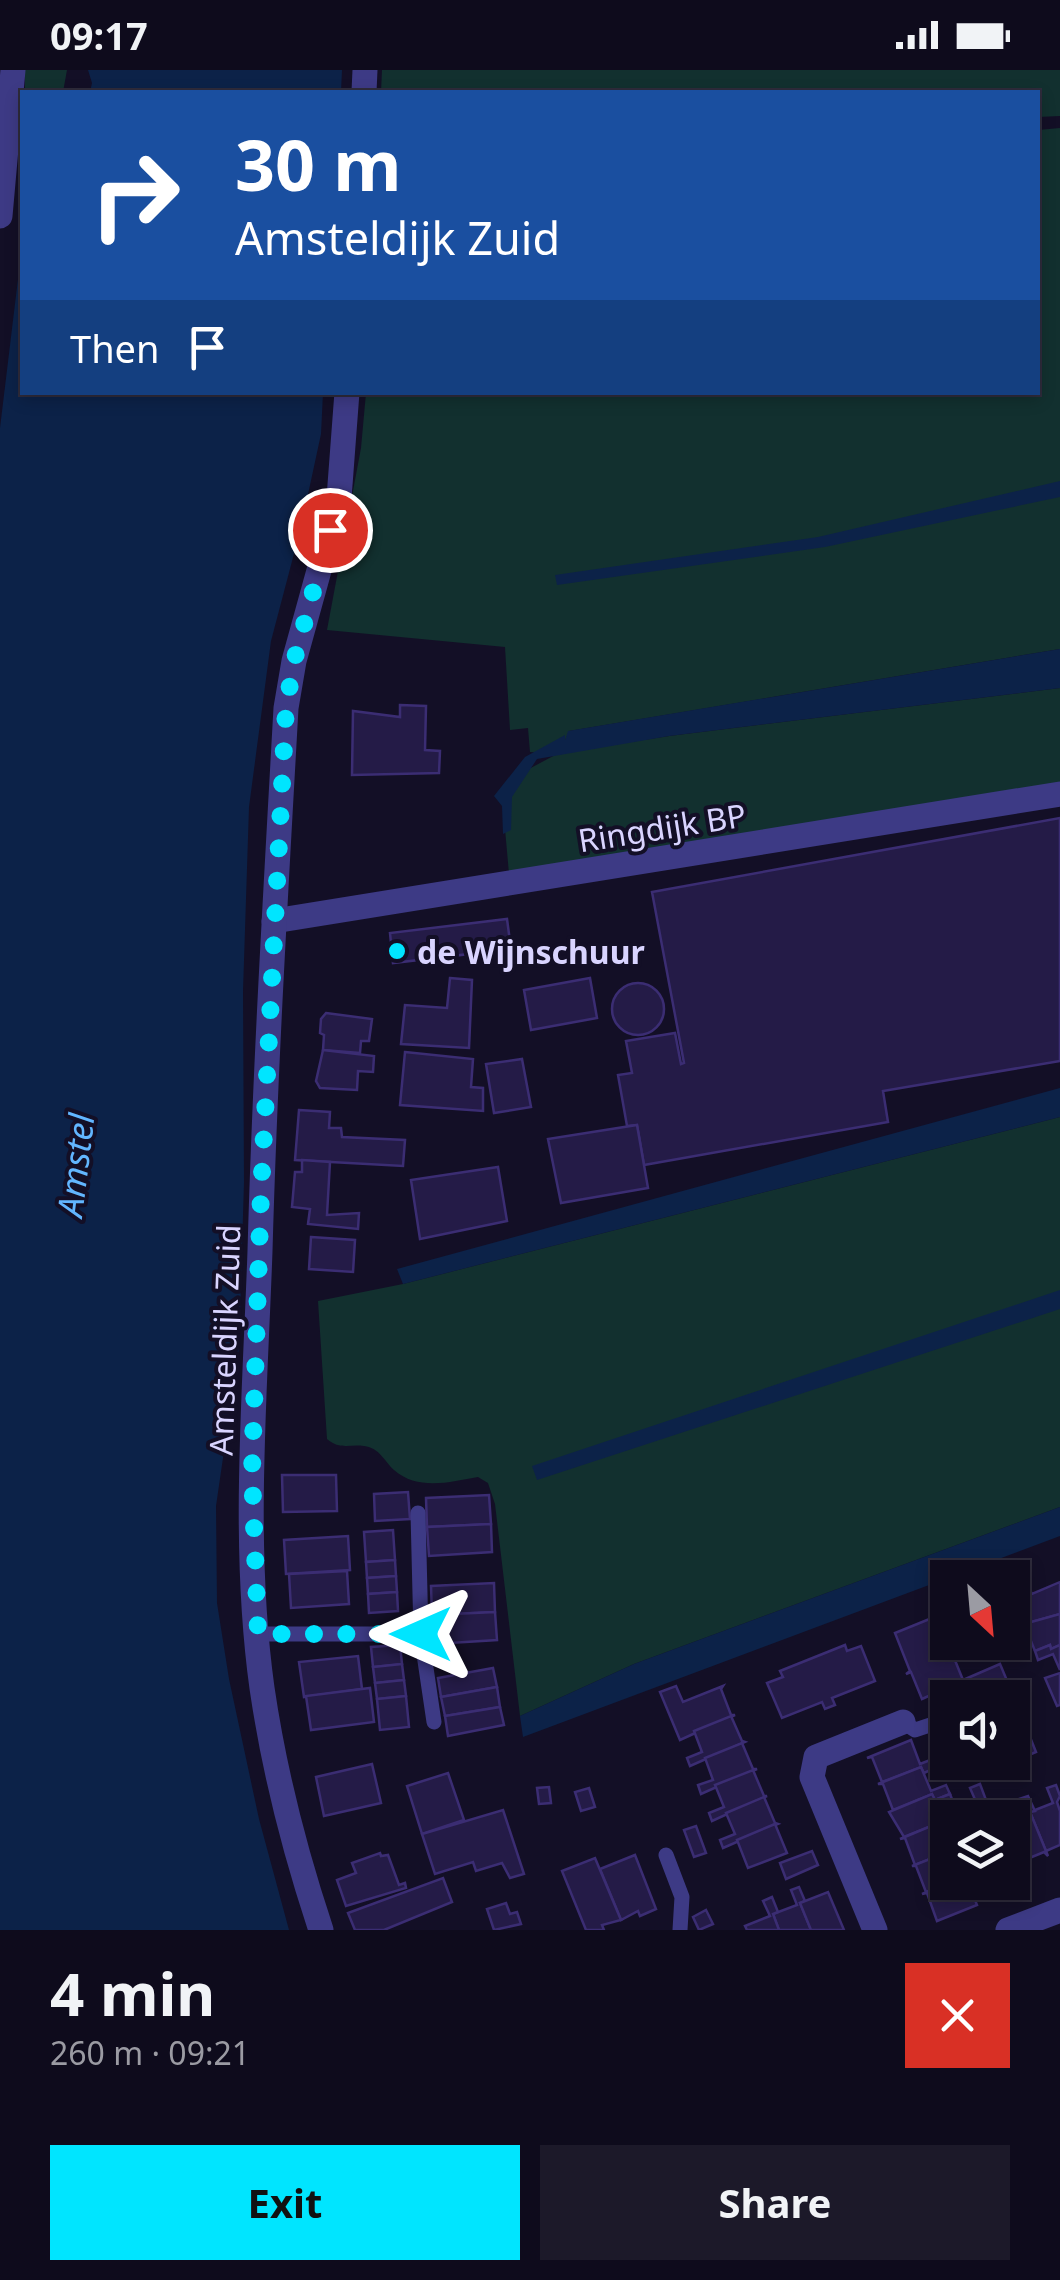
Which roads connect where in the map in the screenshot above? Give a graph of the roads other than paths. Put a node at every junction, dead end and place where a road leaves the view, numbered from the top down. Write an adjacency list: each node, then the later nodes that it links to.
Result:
1 (13, 70): 2 (street)
2 (0, 216)
3 (348, 395): 5 (street, Amsteldijk Zuid)
4 (1060, 794): 5 (street, Ringdijk BP)
5 (274, 921): 7 (street, Amsteldijk Zuid)
6 (418, 1513): 8 (lane)
7 (258, 1634): 8 (lane); 15 (street, Amsteldijk Zuid)
8 (421, 1634): 9 (lane)
9 (434, 1722)
10 (903, 1722): 11 (lane); 16 (street)
11 (930, 1725)
12 (666, 1855): 14 (lane)
13 (1060, 1910): 17 (street)
14 (677, 1929)
15 (320, 1930)
16 (875, 1930)
17 (1008, 1930)

